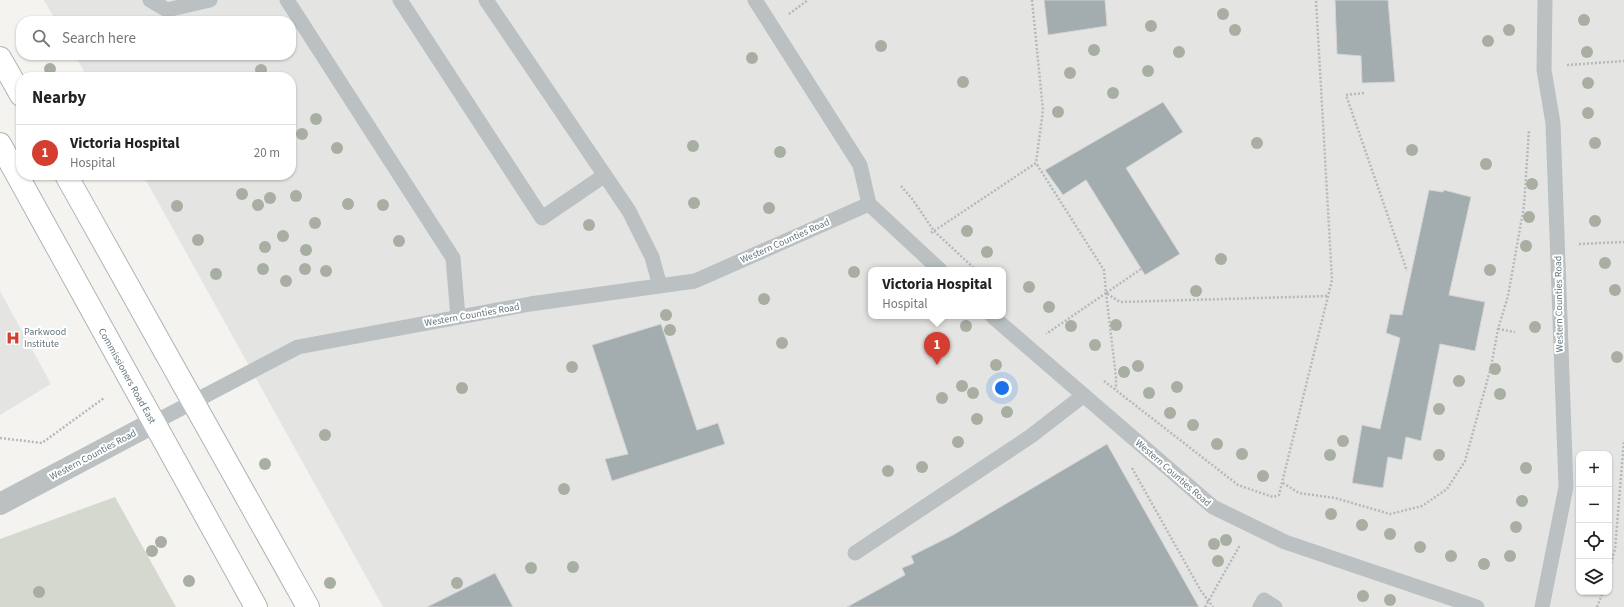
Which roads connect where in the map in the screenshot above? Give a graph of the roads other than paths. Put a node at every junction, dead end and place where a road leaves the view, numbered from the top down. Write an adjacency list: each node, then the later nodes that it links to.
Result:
1 (150, 0): 2 (lane)
2 (210, 0)
3 (287, 0): 18 (lane)
4 (400, 0): 12 (lane)
5 (486, 0): 12 (lane)
6 (755, 0): 15 (lane)
7 (1545, 0): 30 (lane, Western Counties Road)
8 (0, 58): 9 (main road)
9 (16, 86)
10 (0, 144): 11 (main road, Commissioners Road East)
11 (16, 173)
12 (605, 175): 17 (lane)
13 (20, 180): 22 (main road, Commissioners Road East)
14 (69, 180): 21 (main road)
15 (869, 204): 16 (lane); 17 (lane, Western Counties Road)
16 (937, 267)
17 (660, 286): 18 (lane, Western Counties Road)
18 (458, 317): 21 (lane, Western Counties Road)
19 (995, 319): 20 (lane, Western Counties Road)
20 (1084, 395): 24 (lane); 29 (lane, Western Counties Road)
21 (193, 401): 22 (lane, Western Counties Road); 26 (main road)
22 (153, 424): 23 (street, Western Counties Road); 25 (main road, Commissioners Road East)
23 (0, 504)
24 (855, 553)
25 (256, 607)
26 (308, 607)
27 (1260, 607): 28 (lane)
28 (1275, 607)
29 (1477, 607)
30 (1542, 607)

